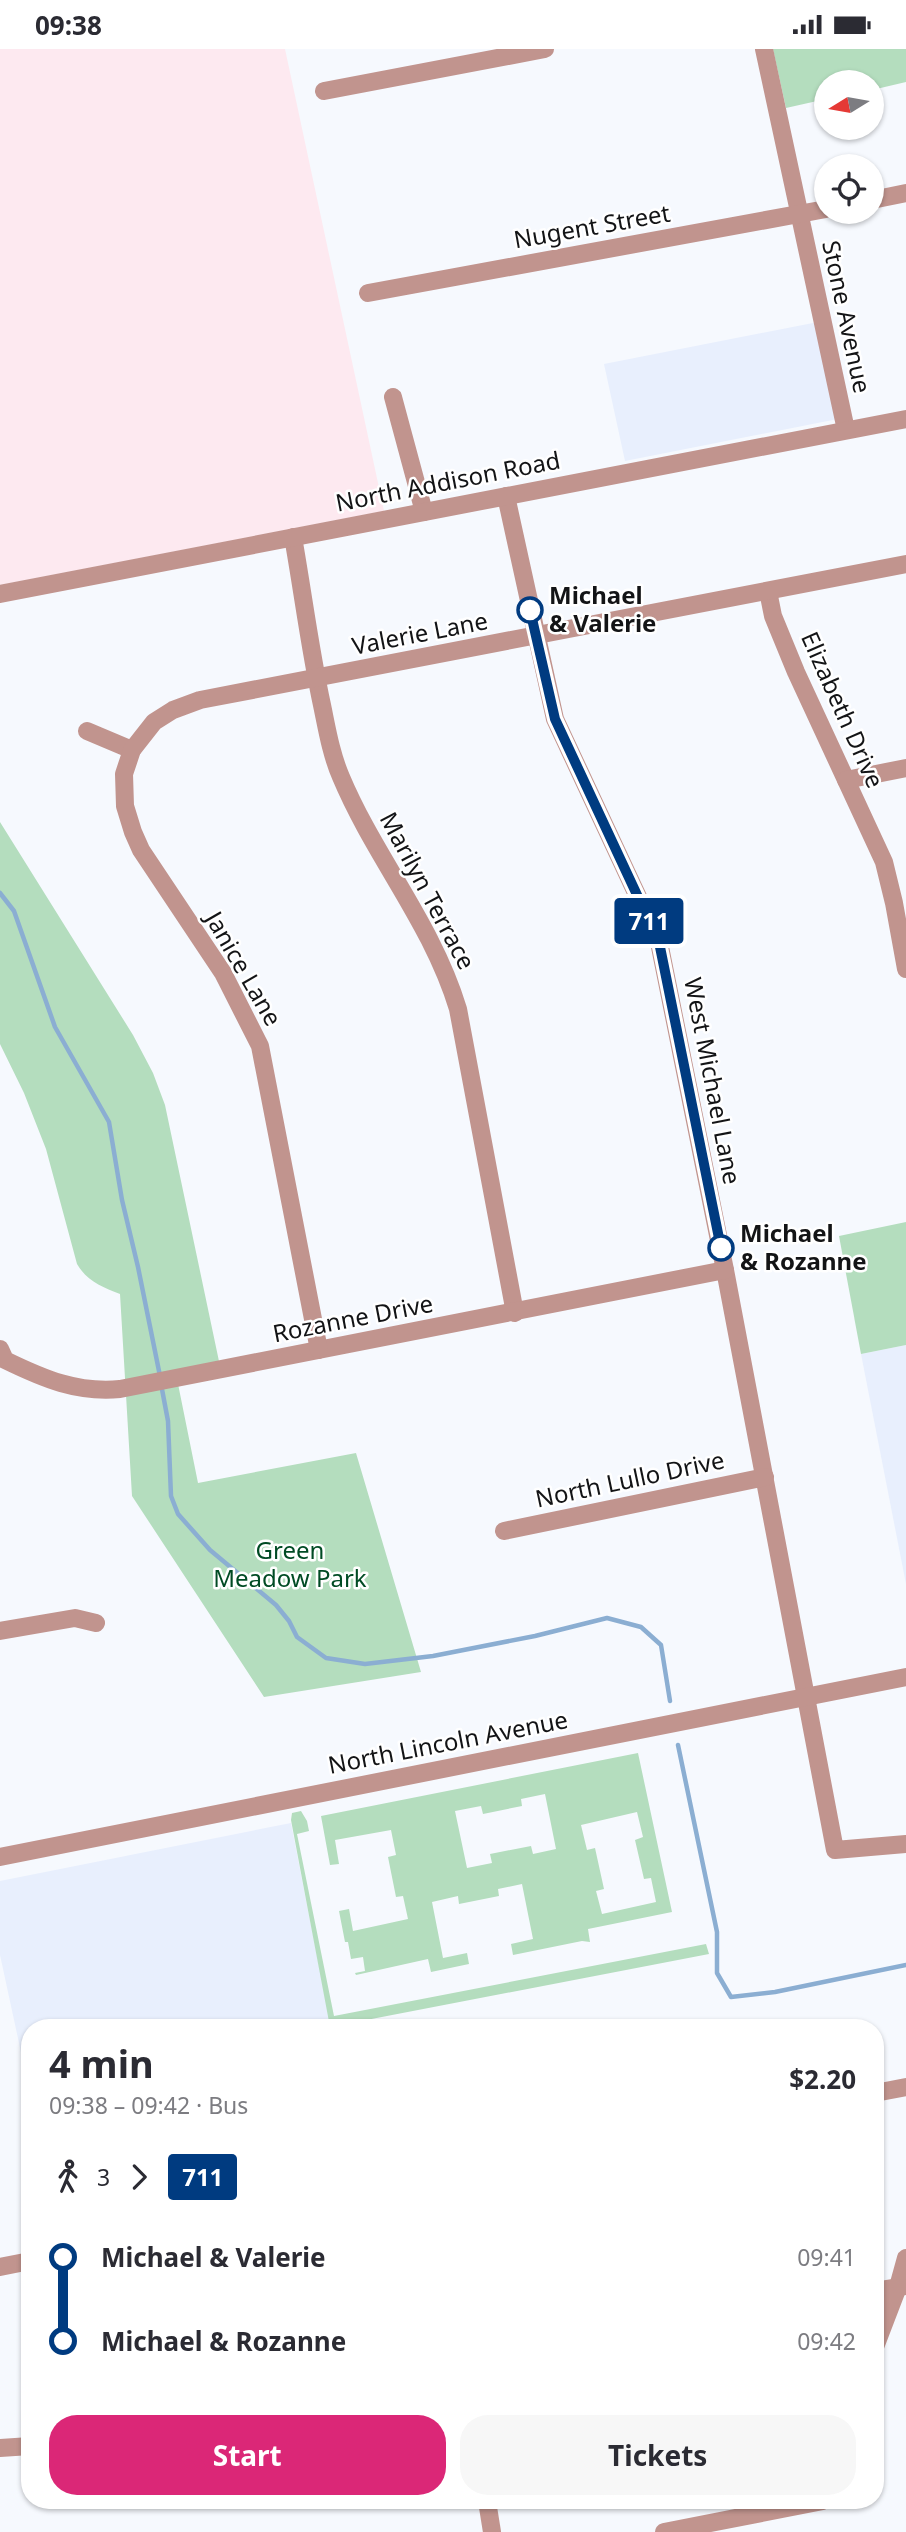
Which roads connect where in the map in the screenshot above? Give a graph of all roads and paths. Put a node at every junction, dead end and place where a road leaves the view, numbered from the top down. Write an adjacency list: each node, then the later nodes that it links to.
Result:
1 (545, 49): 3 (street)
2 (764, 49): 7 (street, Stone Avenue)
3 (324, 91)
4 (906, 193): 5 (street)
5 (884, 198)
6 (814, 211): 7 (street, Nugent Street)
7 (799, 214): 8 (street, Nugent Street); 11 (street, Stone Avenue)
8 (368, 293)
9 (393, 397): 13 (street)
10 (906, 419): 11 (street, North Addison Road)
11 (846, 430): 12 (street, North Addison Road)
12 (506, 496): 13 (street, North Addison Road); 18 (street, West Michael Lane)
13 (424, 512): 14 (street, North Addison Road)
14 (293, 537): 17 (street, North Addison Road); 19 (street, Marilyn Terrace)
15 (906, 564): 16 (street, Valerie Lane)
16 (768, 591): 18 (street, Valerie Lane); 24 (street, Elizabeth Drive)
17 (0, 594)
18 (536, 636): 19 (street, Valerie Lane); 26 (street, West Michael Lane)
19 (316, 679): 20 (street, Valerie Lane); 27 (street, Marilyn Terrace)
20 (154, 722): 22 (street, Janice Lane)
21 (87, 731): 22 (street)
22 (132, 750): 28 (street, Janice Lane)
23 (906, 768): 24 (street)
24 (846, 780): 25 (street, Elizabeth Drive)
25 (906, 969)
26 (725, 1270): 27 (street, Rozanne Drive); 30 (street, West Michael Lane)
27 (515, 1313): 28 (street, Rozanne Drive)
28 (318, 1350): 29 (street, Rozanne Drive)
29 (2, 1358)
30 (765, 1477): 31 (street, North Lullo Drive); 35 (street, West Michael Lane)
31 (505, 1531)
32 (96, 1623): 33 (street)
33 (0, 1631)
34 (906, 1677): 35 (street, North Lincoln Avenue)
35 (806, 1696): 36 (street, West Michael Lane); 37 (street, North Lincoln Avenue)
36 (906, 1844)
37 (0, 1857)
38 (906, 2087): 39 (street)
39 (884, 2091)
40 (906, 2258): 43 (street)
41 (21, 2263): 42 (street)
42 (0, 2267)
43 (902, 2287): 44 (street); 45 (street)
44 (884, 2290)
45 (884, 2327)
46 (21, 2447): 47 (street)
47 (0, 2448)
48 (488, 2509): 50 (street)
49 (786, 2509): 51 (street)
50 (492, 2532)
51 (664, 2532)

